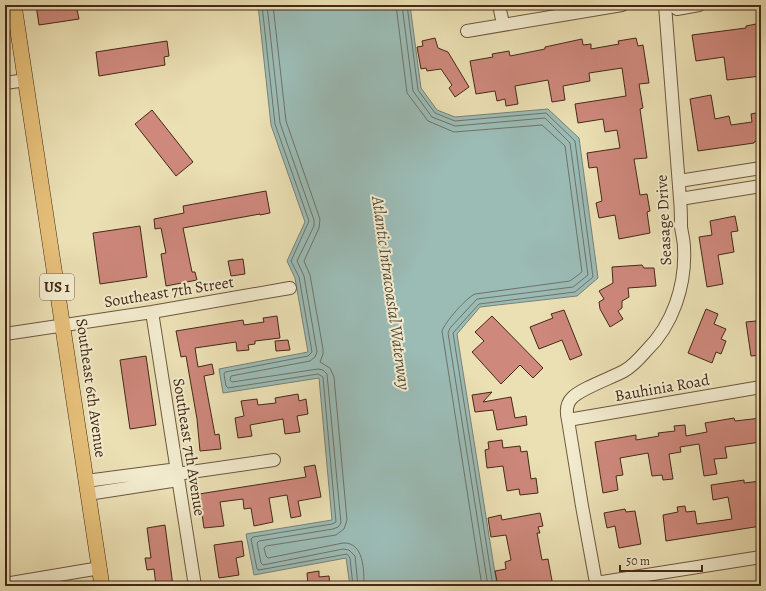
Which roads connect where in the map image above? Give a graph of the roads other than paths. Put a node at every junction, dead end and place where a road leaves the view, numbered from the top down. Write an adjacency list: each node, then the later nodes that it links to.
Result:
1 (14, 5): 9 (main road, Southeast 6th Avenue / US 1)
2 (499, 5): 7 (street)
3 (622, 5): 7 (street)
4 (665, 5): 12 (street, Seasage Drive)
5 (673, 5): 6 (street)
6 (699, 5)
7 (503, 24): 8 (street)
8 (467, 31)
9 (26, 80): 10 (street); 17 (main road, Southeast 6th Avenue / US 1)
10 (5, 83)
11 (761, 168): 12 (street)
12 (679, 181): 14 (street, Seasage Drive)
13 (761, 186): 14 (street)
14 (680, 199): 20 (street, Seasage Drive)
15 (290, 288): 16 (street, Southeast 7th Street)
16 (152, 312): 17 (street, Southeast 7th Street); 22 (street, Southeast 7th Avenue)
17 (63, 325): 18 (street, Southeast 7th Street); 23 (main road, Southeast 6th Avenue / US 1)
18 (5, 334)
19 (761, 387): 20 (street, Bauhinia Road)
20 (568, 420): 27 (street, Seasage Drive)
21 (274, 460): 22 (street)
22 (178, 474): 23 (street); 29 (street, Southeast 7th Avenue)
23 (87, 488): 25 (main road, Southeast 6th Avenue / US 1)
24 (761, 557): 27 (street)
25 (100, 568): 26 (street); 28 (main road, Southeast 6th Avenue / US 1)
26 (5, 584)
27 (601, 584)
28 (102, 586)
29 (195, 586)

